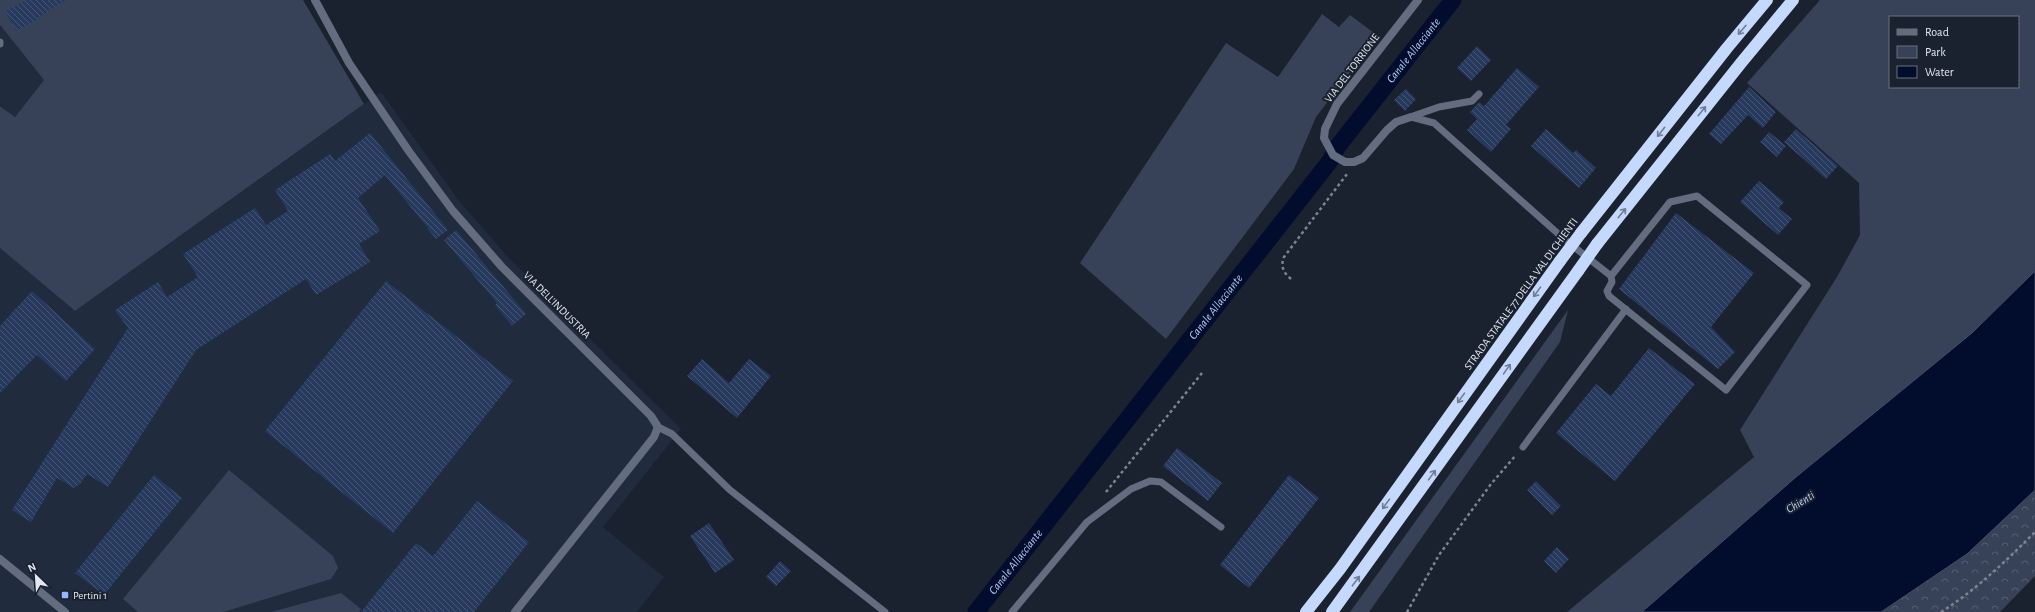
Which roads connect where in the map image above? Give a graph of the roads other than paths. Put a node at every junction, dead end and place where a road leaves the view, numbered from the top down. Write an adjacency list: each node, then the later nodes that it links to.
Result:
1 (315, 0): 9 (street, VIA DELL'INDUSTRIA)
2 (1418, 0): 6 (street, VIA DEL TORRIONE)
3 (1767, 0): 17 (highway, STRADA STATALE 77 DELLA VAL DI CHIENTI, one-way to 17, bridge)
4 (1793, 0): 18 (highway, one-way to 4, bridge)
5 (1479, 94): 6 (lane)
6 (1411, 117): 7 (lane)
7 (1611, 276): 8 (lane); 8 (lane)
8 (1626, 309): 10 (lane)
9 (658, 427): 14 (street); 15 (lane)
10 (1523, 447)
11 (1220, 527): 16 (lane)
12 (0, 558): 13 (street)
13 (64, 612)
14 (515, 612)
15 (885, 612)
16 (1012, 612)
17 (1306, 612)
18 (1332, 612)

